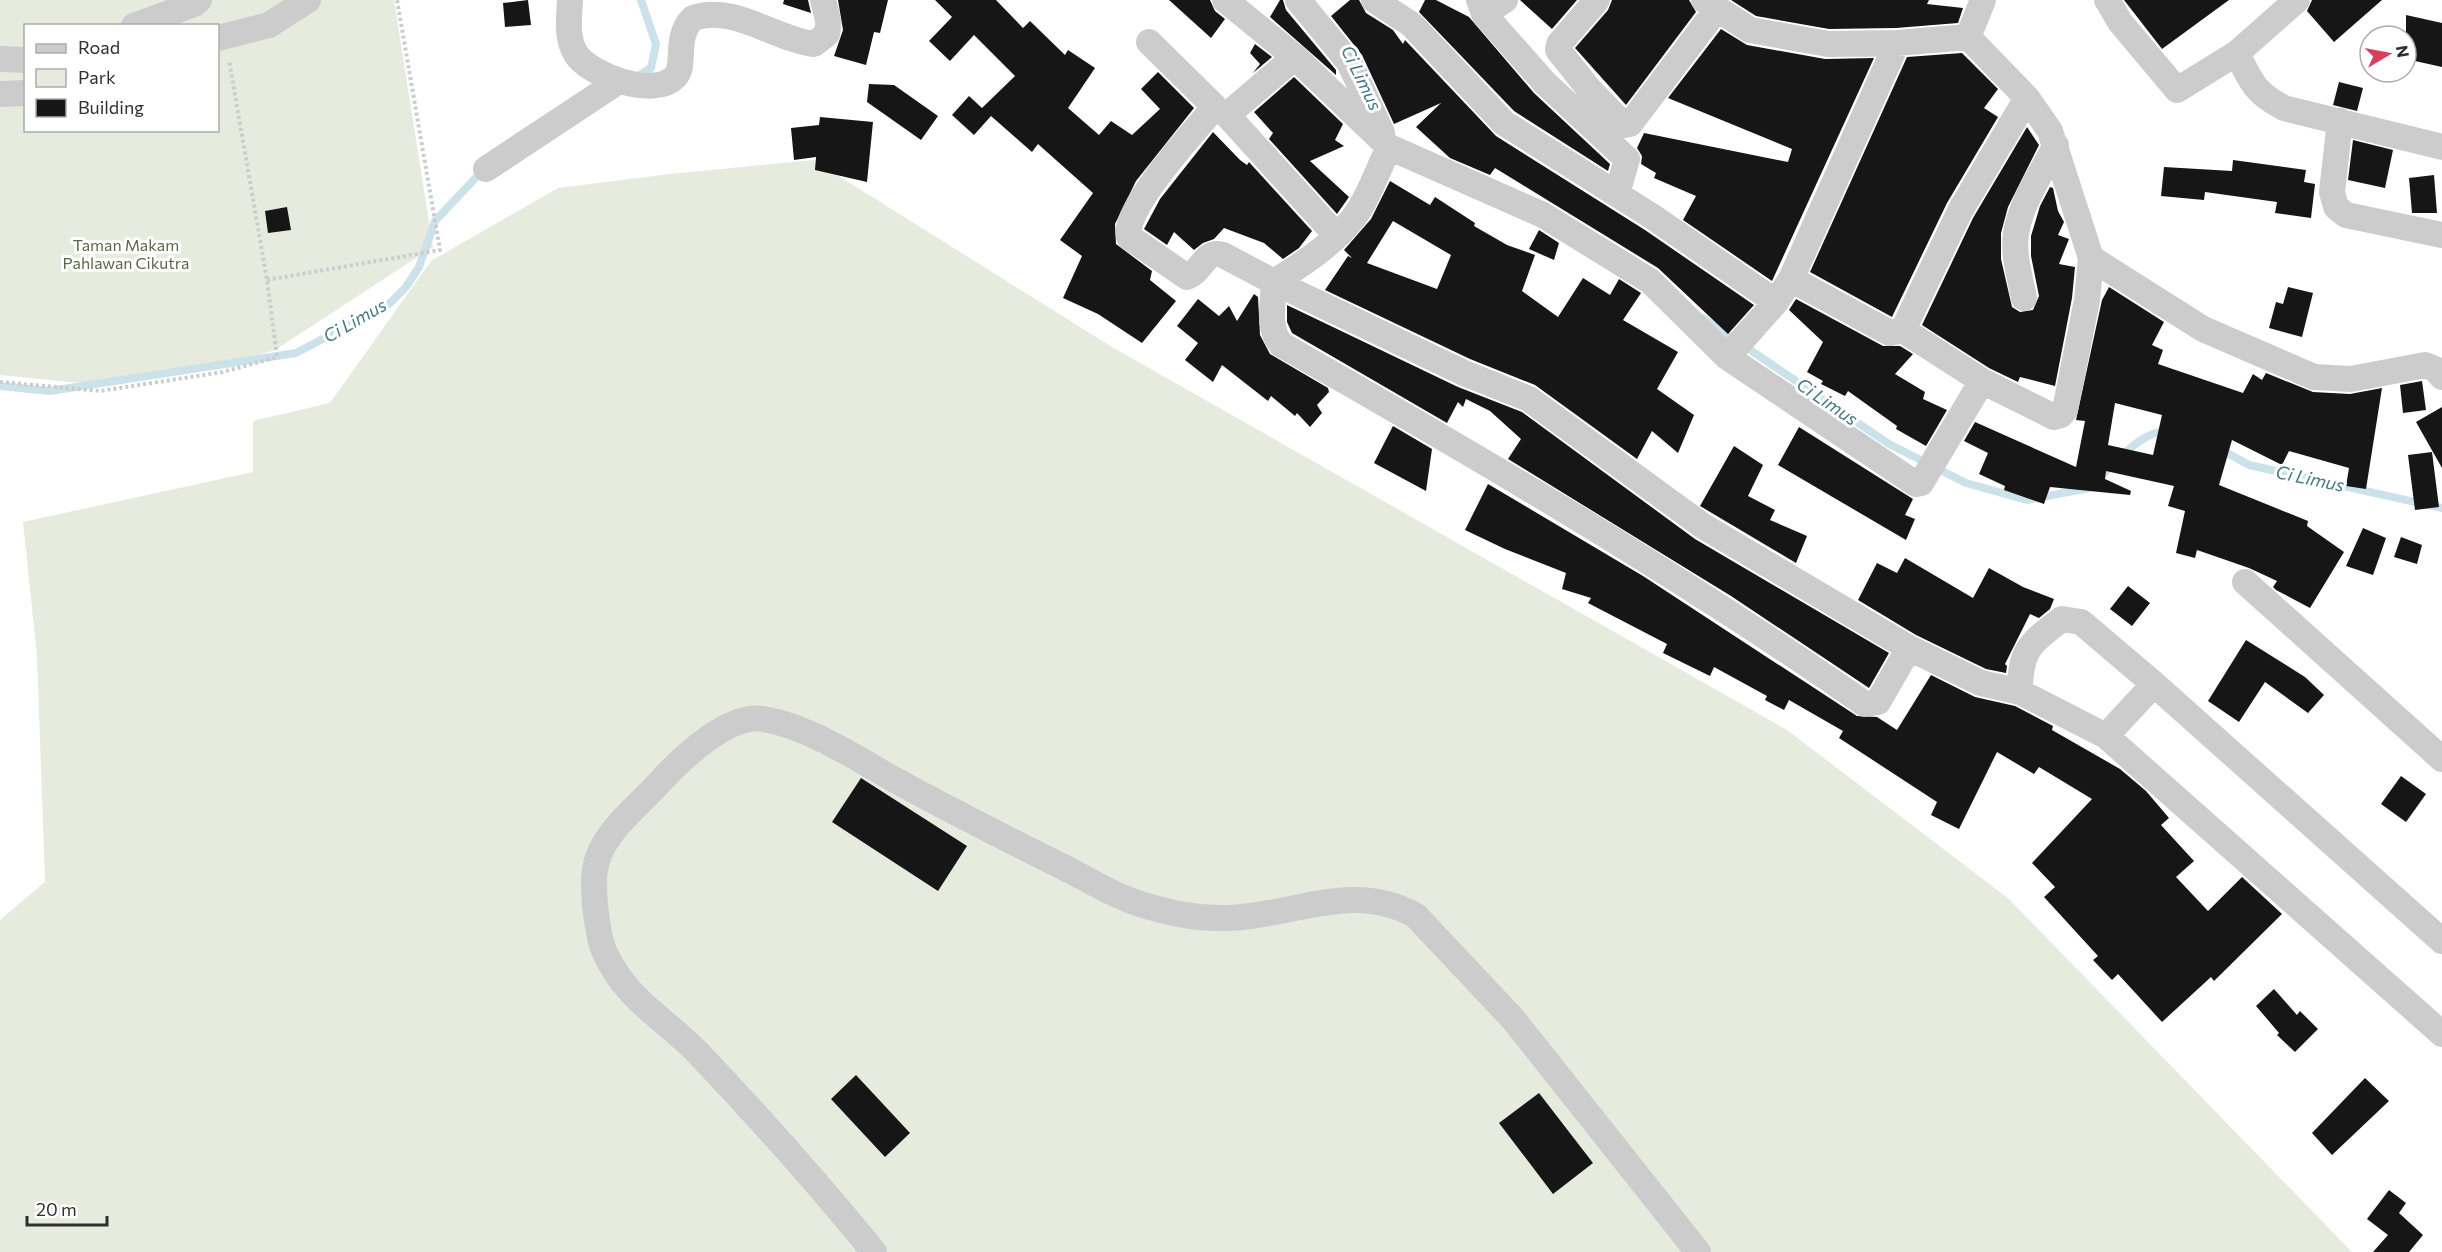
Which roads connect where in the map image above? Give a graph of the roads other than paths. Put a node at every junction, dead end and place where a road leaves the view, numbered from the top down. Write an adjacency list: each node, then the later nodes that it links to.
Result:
1 (199, 0): 15 (street)
2 (308, 0): 17 (street)
3 (570, 0): 24 (street)
4 (823, 0): 24 (street)
5 (1225, 0): 21 (street)
6 (1374, 0): 34 (street)
7 (1505, 0): 14 (street)
8 (1597, 0): 12 (street)
9 (1983, 0): 16 (street)
10 (2107, 0): 20 (street)
11 (2296, 0): 20 (street)
12 (1710, 4): 19 (street)
13 (1313, 5): 31 (street)
14 (1481, 7): 34 (street)
15 (139, 24)
16 (1968, 37): 19 (street); 27 (street)
17 (221, 38)
18 (1149, 42): 28 (street)
19 (1897, 43): 38 (street)
20 (2237, 53): 29 (street)
21 (1295, 57): 28 (street); 31 (street)
22 (0, 59): 23 (street)
23 (24, 60)
24 (619, 81): 33 (street)
25 (24, 93): 26 (street)
26 (0, 94)
27 (2027, 98): 30 (street); 42 (street)
28 (1221, 111): 35 (street); 39 (street)
29 (2340, 121): 32 (street); 36 (street)
30 (2056, 145): 37 (street); 40 (street)
31 (1389, 147): 35 (street); 43 (street)
32 (2442, 147)
33 (486, 169)
34 (1617, 194): 41 (street)
35 (1336, 235): 39 (street)
36 (2442, 235)
37 (2091, 258): 44 (street); 45 (street)
38 (1791, 279): 41 (street); 42 (street)
39 (1274, 282): 47 (street); 47 (street)
40 (2024, 298)
41 (1776, 302): 43 (street)
42 (1903, 330): 45 (street)
43 (1727, 357): 45 (street)
44 (2442, 377)
45 (1982, 381)
46 (2245, 582): 51 (street)
47 (1909, 648): 49 (street)
48 (2154, 684): 49 (street); 50 (street); 52 (street)
49 (2020, 692): 50 (street)
50 (2106, 736): 53 (street)
51 (2442, 759)
52 (2442, 941)
53 (2442, 1034)
54 (874, 1252): 55 (street)
55 (1698, 1252)

